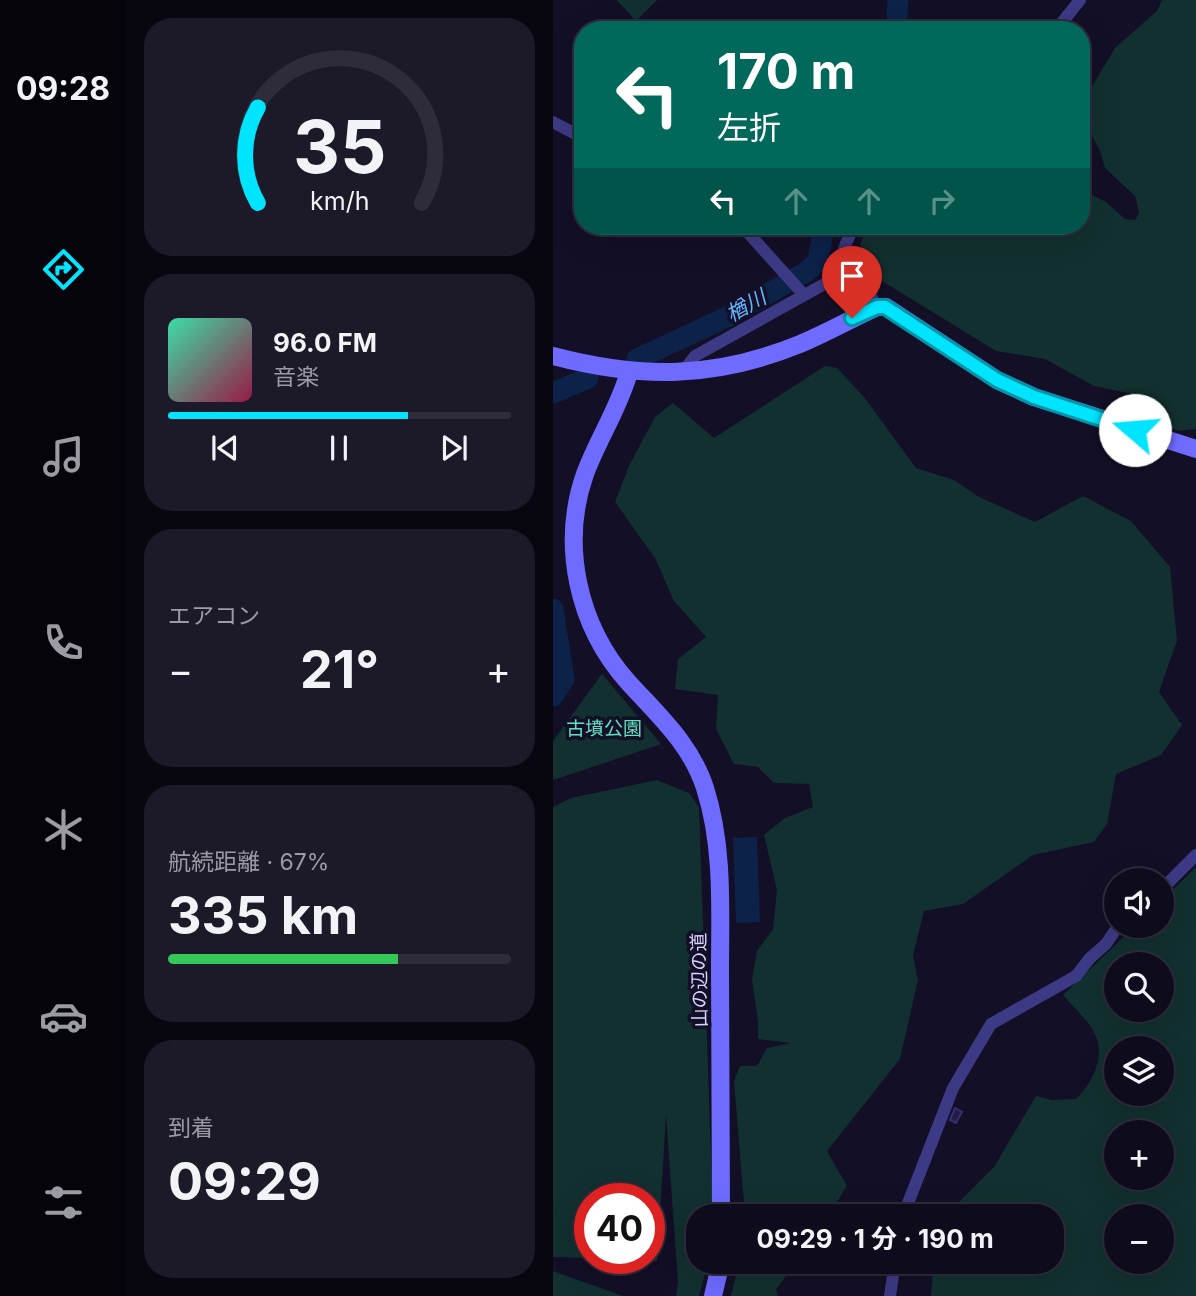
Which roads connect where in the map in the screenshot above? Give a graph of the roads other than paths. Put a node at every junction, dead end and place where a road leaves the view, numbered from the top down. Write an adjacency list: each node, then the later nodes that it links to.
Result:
1 (1080, 0): 2 (street)
2 (1063, 21)
3 (553, 122): 4 (street)
4 (574, 133)
5 (750, 235): 8 (street)
6 (850, 235): 7 (street)
7 (846, 272): 8 (street); 9 (street)
8 (804, 295): 12 (street)
9 (877, 307): 12 (street); 13 (street)
10 (553, 356): 11 (street)
11 (629, 372): 12 (street); 17 (street, 山の辺の道)
12 (682, 373)
13 (1196, 449)
14 (1196, 855): 15 (street)
15 (1174, 877)
16 (1110, 938): 18 (street)
17 (721, 1204)
18 (908, 1204)
19 (718, 1274): 21 (street)
20 (893, 1274): 22 (street)
21 (713, 1296)
22 (890, 1296)

